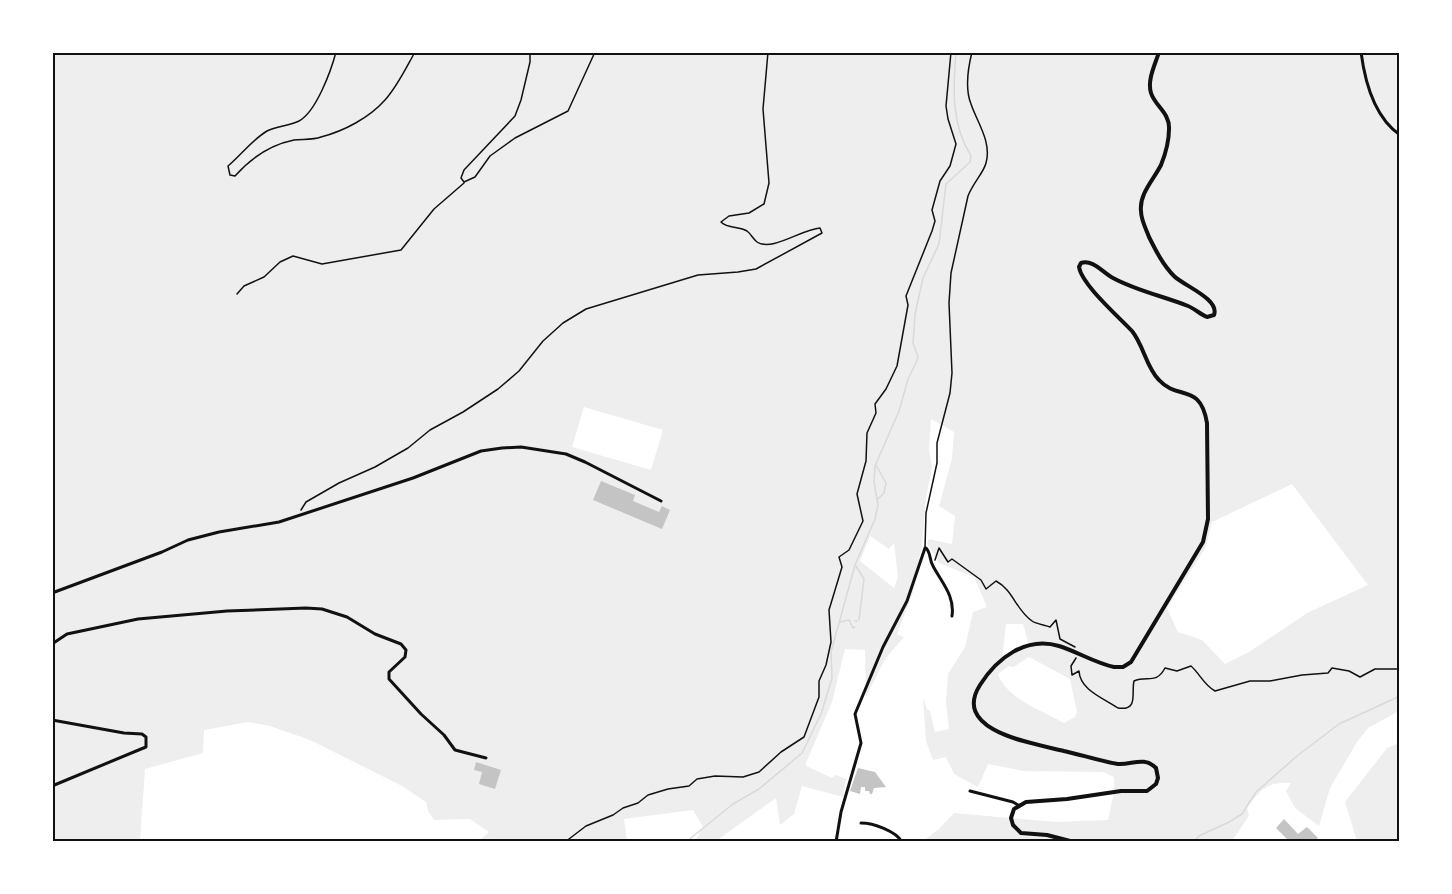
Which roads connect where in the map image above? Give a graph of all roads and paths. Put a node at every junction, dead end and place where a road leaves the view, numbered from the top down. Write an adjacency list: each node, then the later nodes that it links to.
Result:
1 (336, 52): 2 (path)
2 (415, 52)
3 (530, 52): 11 (path)
4 (595, 52): 11 (path)
5 (768, 52): 14 (path)
6 (951, 52): 28 (path)
7 (972, 52): 15 (lane)
8 (1159, 52): 20 (street)
9 (1361, 52): 10 (street)
10 (1400, 135)
11 (464, 182): 12 (path)
12 (237, 294)
13 (661, 501): 14 (street)
14 (297, 516): 17 (street)
15 (925, 548): 16 (street); 29 (street)
16 (933, 566): 18 (street); 20 (path)
17 (52, 593)
18 (952, 616)
19 (52, 644): 23 (street)
20 (1078, 656): 21 (path); 26 (street)
21 (1400, 669)
22 (52, 720): 24 (street)
23 (486, 758)
24 (52, 786)
25 (970, 791): 26 (street)
26 (1018, 805): 31 (street)
27 (861, 823): 30 (street)
28 (565, 842)
29 (836, 842)
30 (902, 842)
31 (1074, 842)

